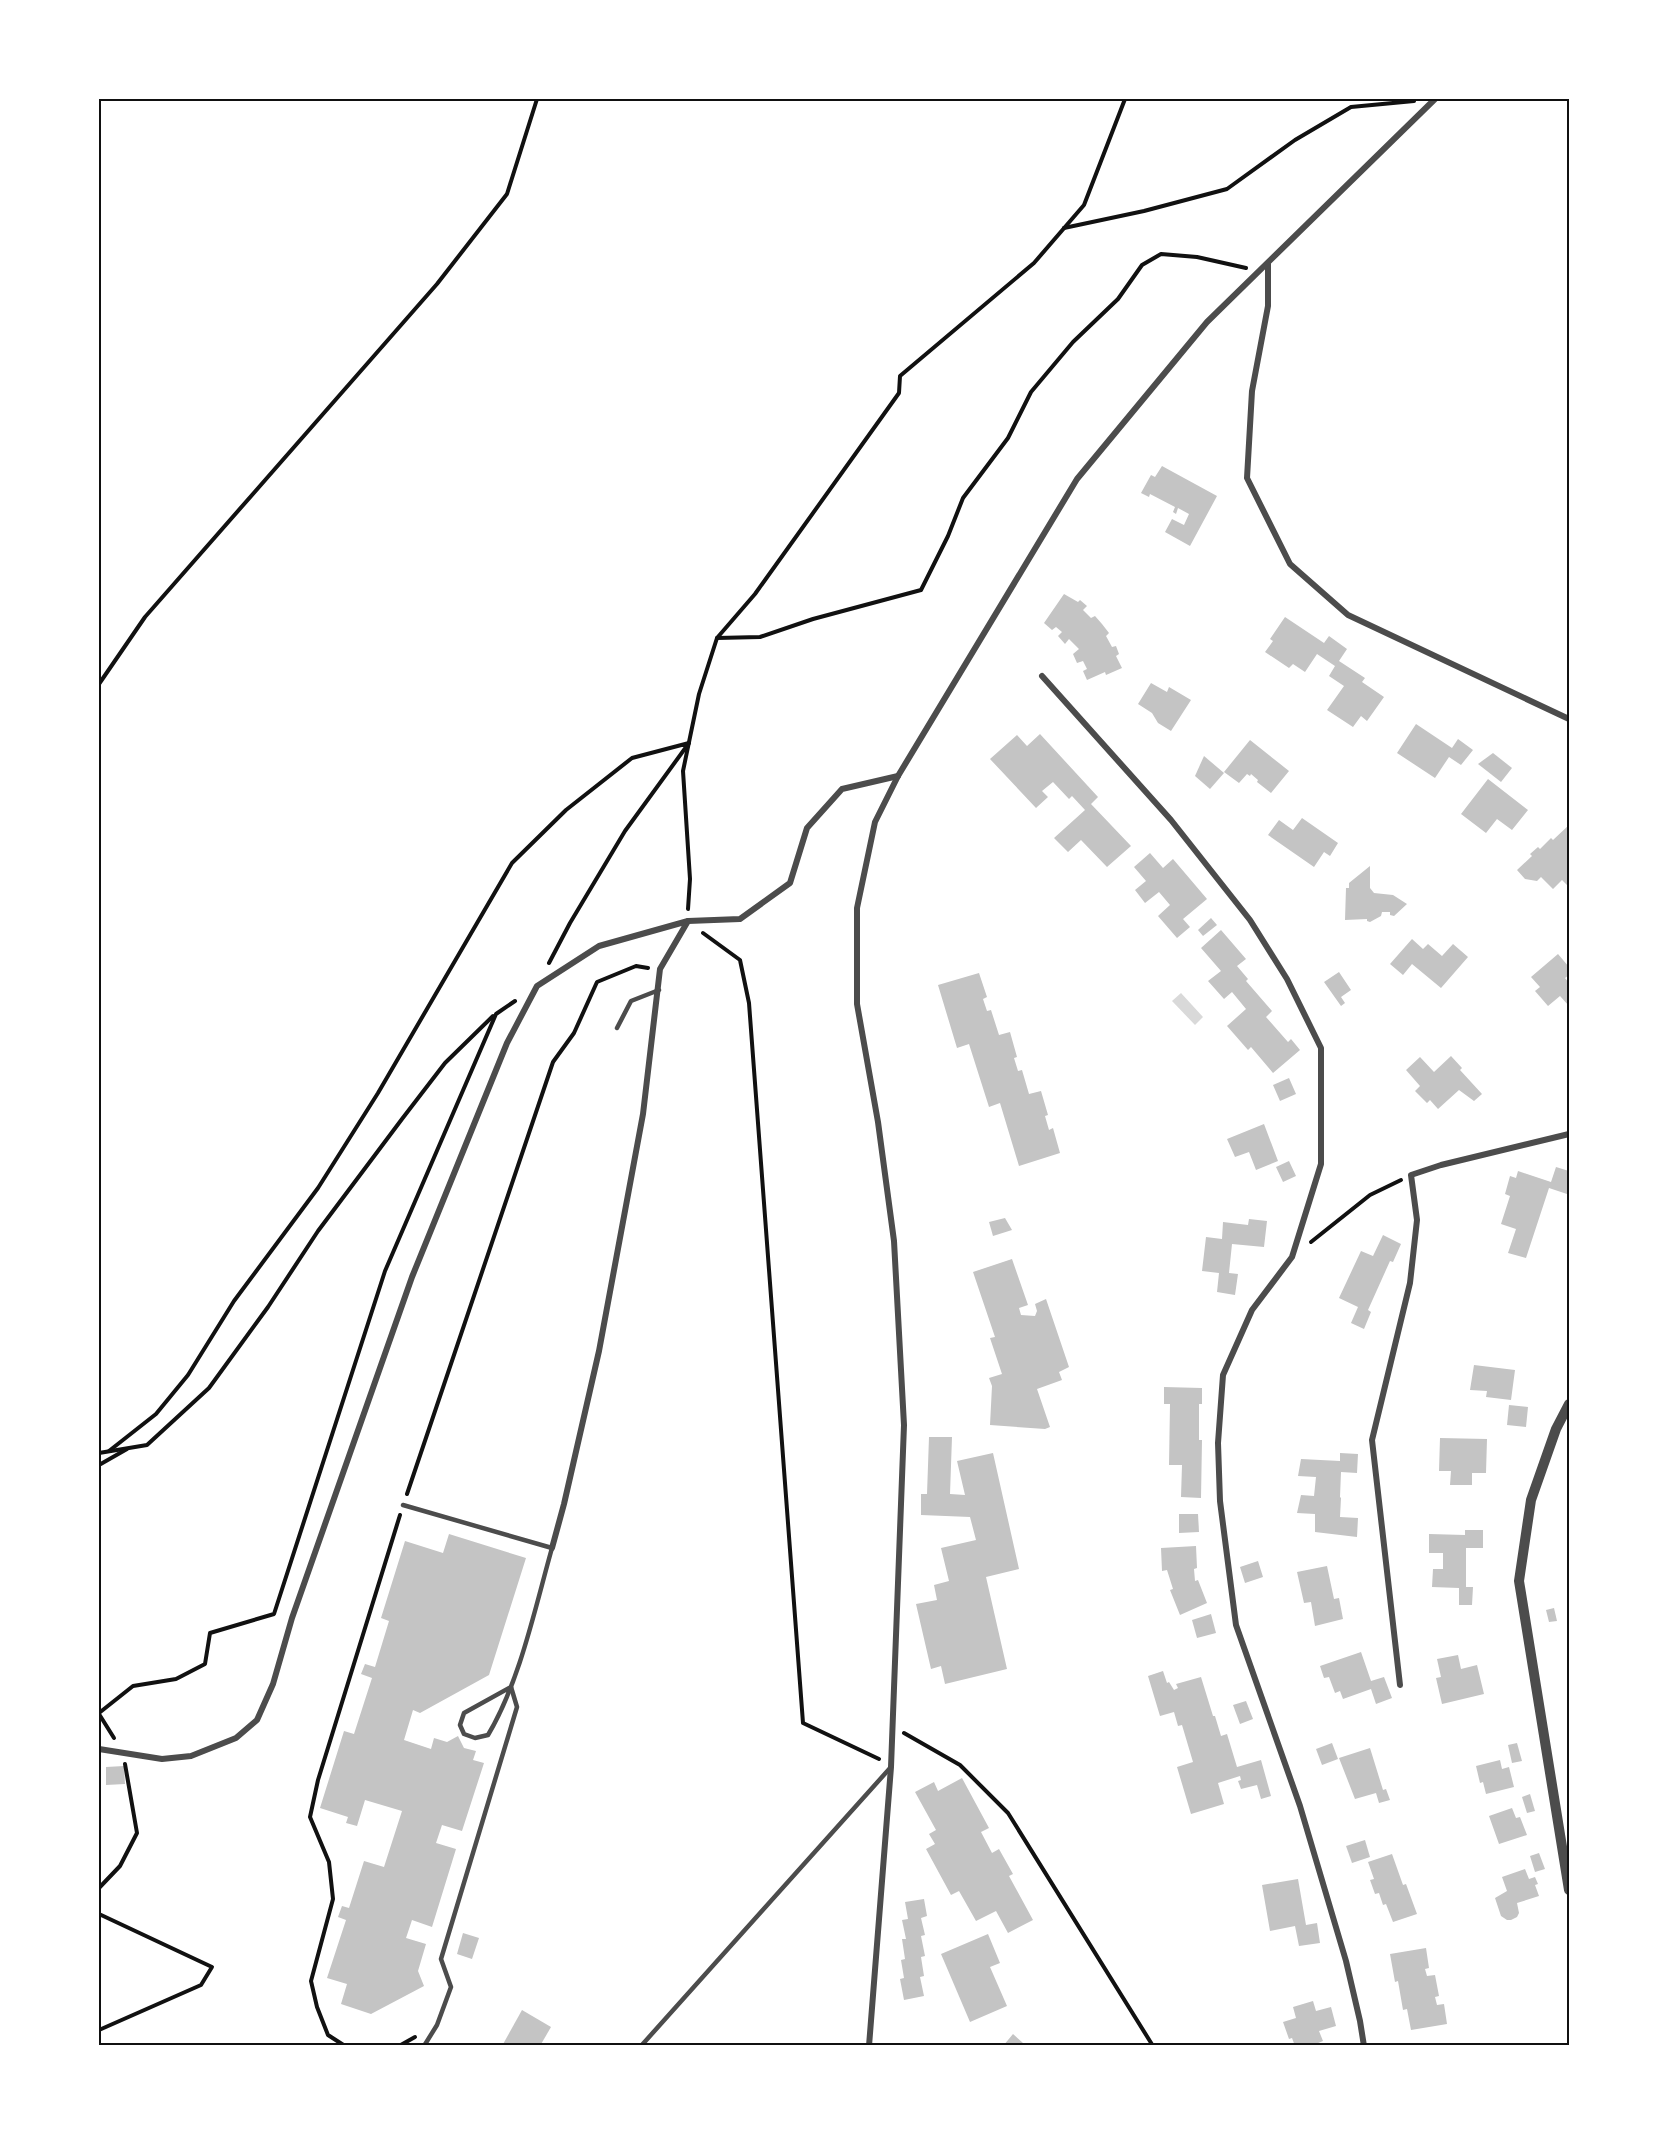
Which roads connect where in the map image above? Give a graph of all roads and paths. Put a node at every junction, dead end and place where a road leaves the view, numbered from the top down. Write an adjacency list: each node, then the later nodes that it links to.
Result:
1 (537, 99): 9 (path)
2 (1125, 99): 4 (path)
3 (1434, 99): 4 (path); 5 (street)
4 (1064, 228): 7 (path)
5 (1268, 264): 6 (street); 10 (street)
6 (1260, 271): 7 (path); 12 (street)
7 (717, 638): 11 (path)
8 (1042, 676): 21 (street)
9 (99, 684)
10 (1569, 719)
11 (689, 743): 13 (path); 15 (path); 24 (path)
12 (898, 776): 13 (street); 32 (street)
13 (688, 921): 14 (street); 15 (street); 35 (path)
14 (660, 969): 16 (street); 27 (path)
15 (537, 986): 17 (path); 34 (street)
16 (658, 990): 18 (lane); 28 (street)
17 (496, 1014): 23 (path); 31 (path)
18 (617, 1028)
19 (1569, 1134): 20 (street)
20 (1411, 1175): 21 (path); 29 (street)
21 (1292, 1257): 45 (street)
22 (1569, 1404): 37 (street)
23 (130, 1448): 24 (path); 26 (path)
24 (109, 1451): 25 (path)
25 (99, 1453)
26 (99, 1465)
27 (403, 1505): 28 (lane); 40 (path)
28 (552, 1548): 30 (lane)
29 (1400, 1685)
30 (511, 1687): 30 (lane); 41 (lane)
31 (99, 1714): 34 (path)
32 (892, 1726): 35 (street); 44 (path)
33 (99, 1749): 34 (street)
34 (123, 1752): 36 (path)
35 (891, 1766): 42 (lane); 43 (street)
36 (99, 1888)
37 (1569, 1890)
38 (99, 1914): 39 (path)
39 (99, 2030)
40 (345, 2046)
41 (424, 2046)
42 (641, 2046)
43 (869, 2046)
44 (1153, 2046)
45 (1364, 2046)

